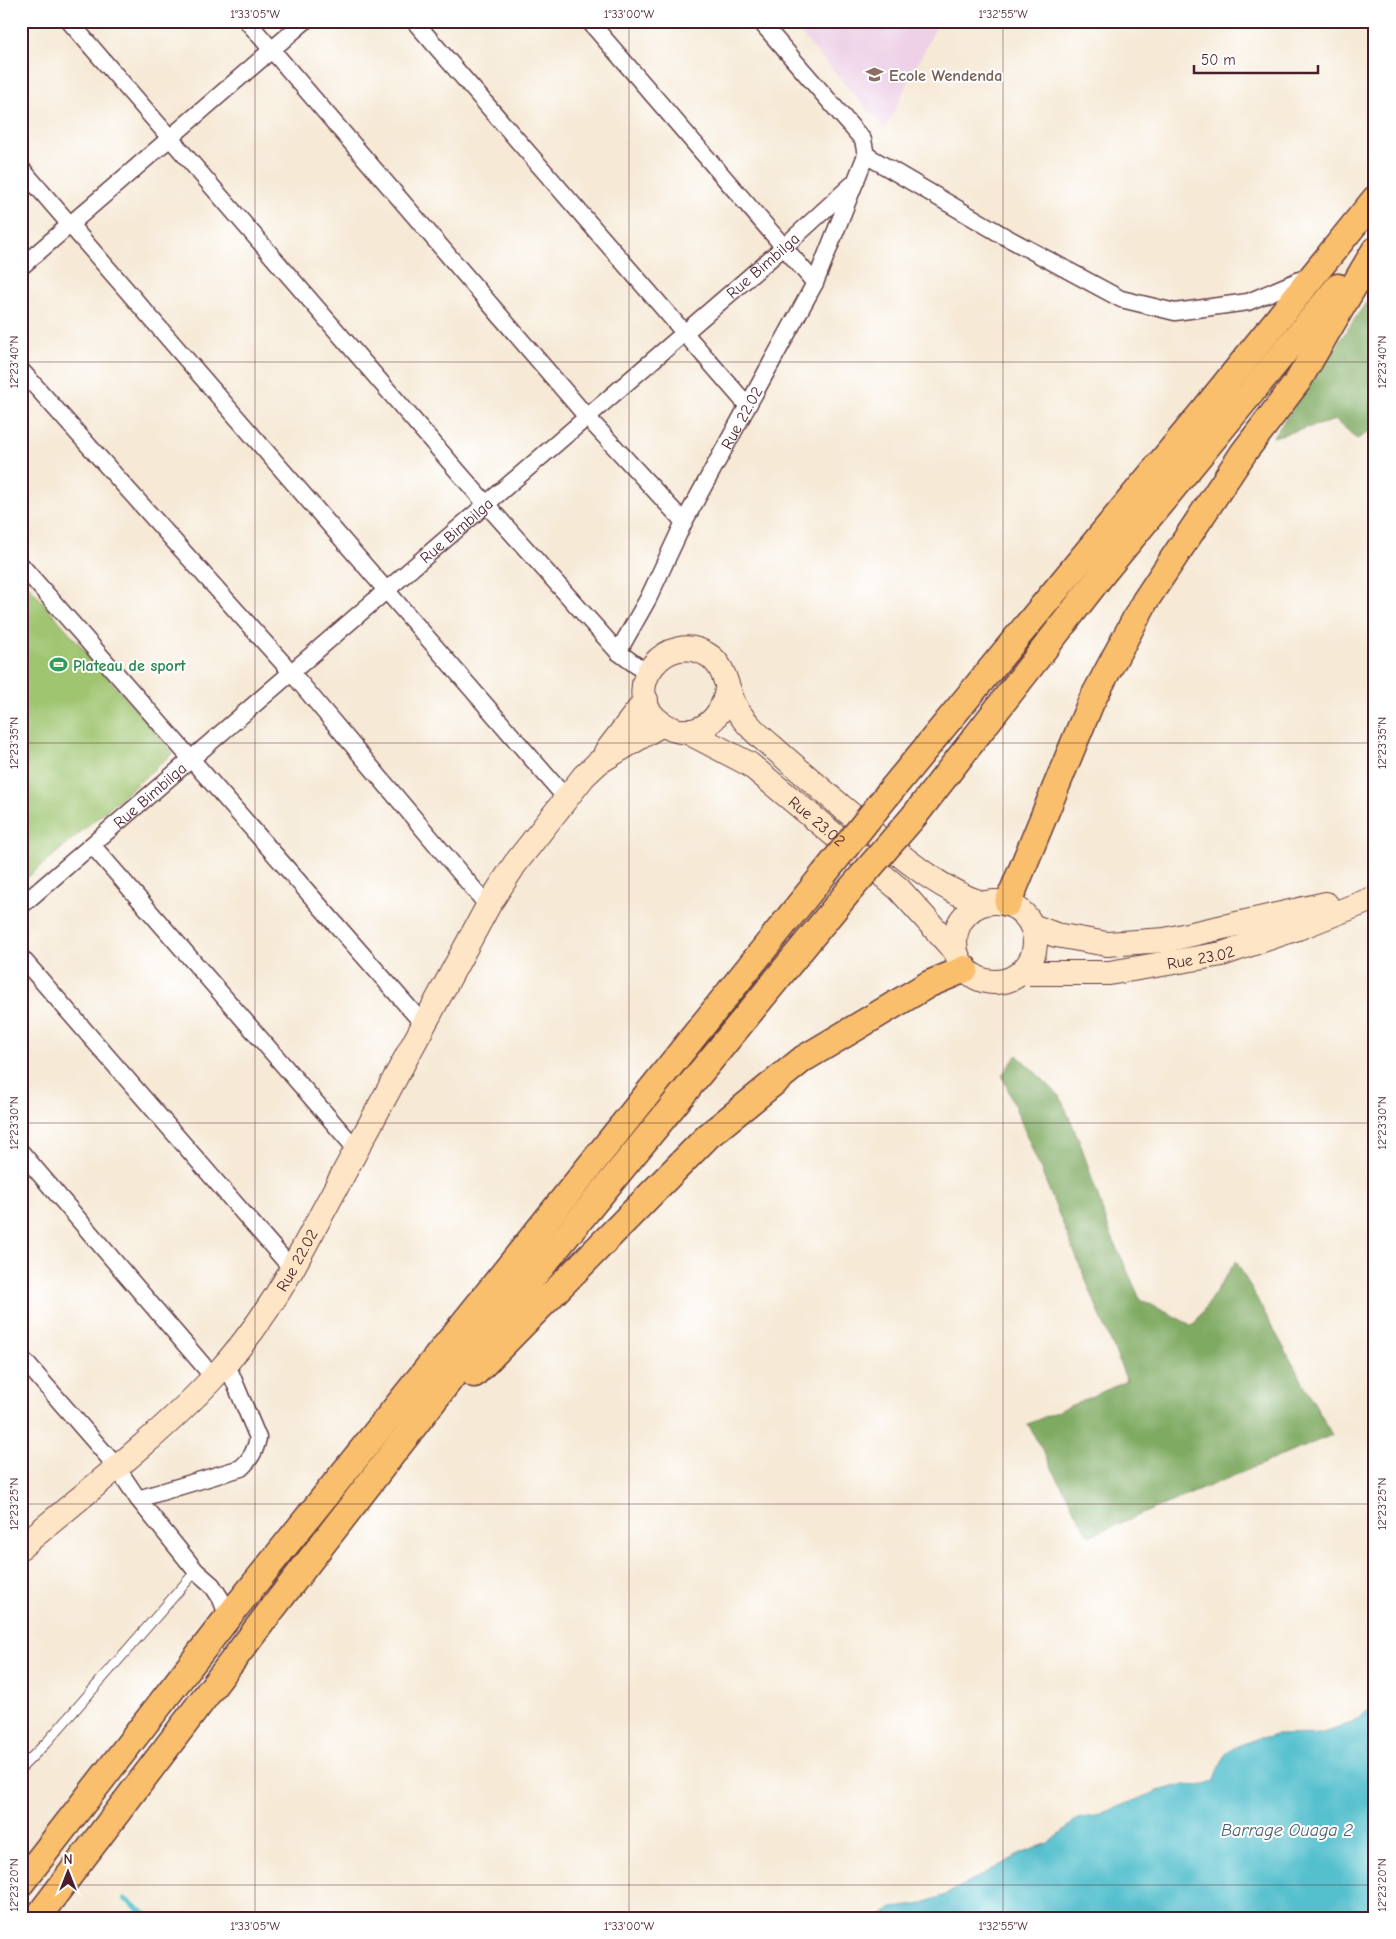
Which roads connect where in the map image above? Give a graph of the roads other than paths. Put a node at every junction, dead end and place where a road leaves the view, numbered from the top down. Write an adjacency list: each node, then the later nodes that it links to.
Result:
1 (70, 21): 8 (street)
2 (247, 21): 7 (street)
3 (305, 21): 7 (street)
4 (414, 21): 20 (street)
5 (589, 21): 15 (street)
6 (760, 21): 9 (street)
7 (273, 51): 8 (street); 23 (street)
8 (171, 138): 13 (street); 24 (street)
9 (864, 148): 11 (street, Rue Bimbilga); 18 (street)
10 (21, 168): 13 (street)
11 (856, 181): 15 (street, Rue Bimbilga); 19 (street, Rue 22.02)
12 (1375, 200): 18 (main road)
13 (71, 225): 17 (street); 27 (street)
14 (1375, 243): 55 (main road, bridge)
15 (785, 246): 19 (street); 20 (street, Rue Bimbilga)
16 (1375, 250): 40 (main road)
17 (21, 267)
18 (1315, 273): 59 (main road, bridge)
19 (815, 283): 22 (street, Rue 22.02)
20 (684, 333): 22 (street); 23 (street, Rue Bimbilga)
21 (21, 370): 29 (street)
22 (747, 405): 25 (street, Rue 22.02)
23 (588, 417): 24 (street, Rue Bimbilga); 25 (street)
24 (486, 504): 27 (street, Rue Bimbilga); 28 (street)
25 (684, 522): 28 (street, Rue 22.02)
26 (21, 565): 35 (street)
27 (386, 591): 29 (street, Rue Bimbilga); 37 (street)
28 (618, 652): 30 (street)
29 (291, 672): 35 (street, Rue Bimbilga); 43 (street)
30 (647, 673): 31 (street, Rue 23.02); 32 (street)
31 (727, 689): 34 (street); 41 (street, Rue 23.02)
32 (646, 700): 33 (street); 36 (street)
33 (662, 724): 34 (street, Rue 23.02); 36 (street)
34 (686, 731): 46 (street, Rue 23.02)
35 (192, 759): 38 (street, Rue Bimbilga); 48 (street)
36 (599, 762): 37 (street)
37 (565, 797): 43 (street)
38 (92, 845): 42 (street, Rue Bimbilga); 49 (street)
39 (1375, 896): 44 (street, Rue 23.02); 47 (street, Rue 23.02)
40 (1008, 903): 41 (street, Rue 23.02); 44 (street, Rue 23.02)
41 (981, 904): 46 (street)
42 (21, 906)
43 (488, 906): 48 (street, Rue 22.02)
44 (1032, 926): 47 (street)
45 (21, 957): 51 (street)
46 (960, 960): 47 (street, Rue 23.02); 55 (main road)
47 (1020, 973)
48 (425, 1026): 49 (street, Rue 22.02)
49 (357, 1150): 51 (street, Rue 22.02)
50 (21, 1152): 53 (street)
51 (292, 1269): 53 (street, Rue 22.02)
52 (21, 1357): 54 (street)
53 (220, 1370): 54 (street, Rue 22.02); 56 (street)
54 (116, 1466): 56 (street); 57 (street, Rue 22.02)
55 (381, 1469): 62 (main road)
56 (138, 1499): 58 (street)
57 (21, 1548)
58 (196, 1570): 59 (street); 61 (lane)
59 (228, 1616): 60 (main road)
60 (132, 1741): 63 (main road); 64 (main road)
61 (21, 1768)
62 (150, 1768): 65 (main road); 66 (main road)
63 (21, 1861)
64 (21, 1883)
65 (37, 1918)
66 (57, 1918)

